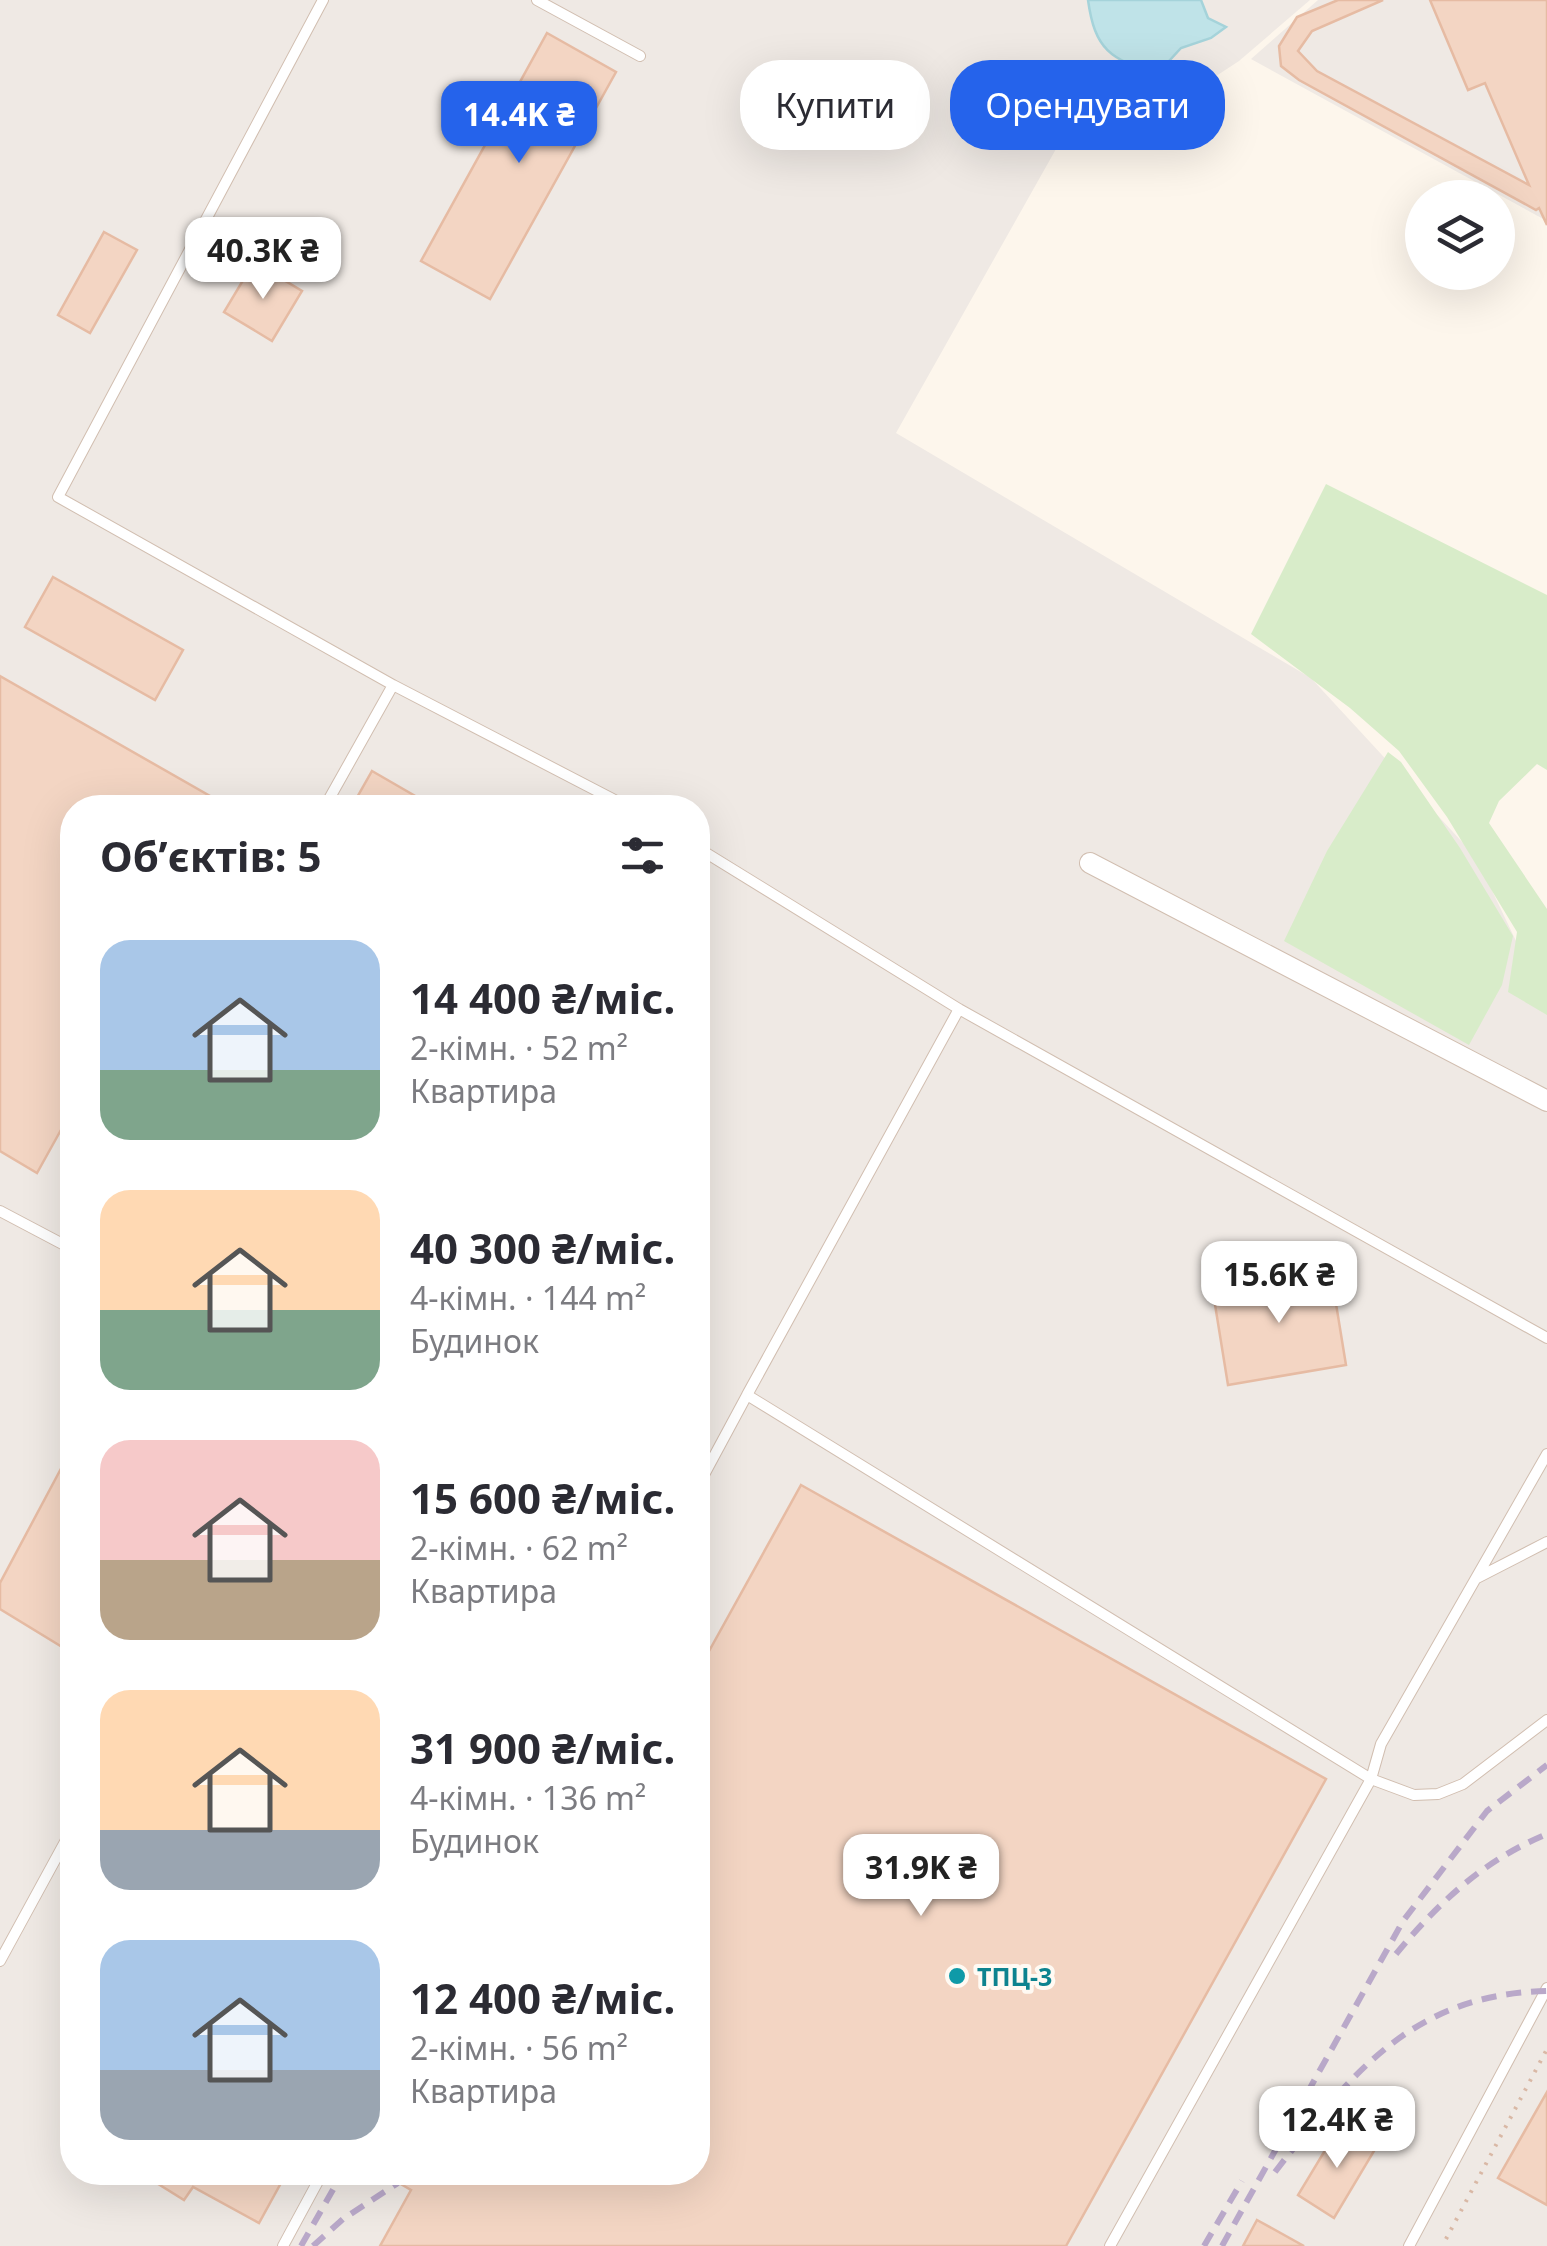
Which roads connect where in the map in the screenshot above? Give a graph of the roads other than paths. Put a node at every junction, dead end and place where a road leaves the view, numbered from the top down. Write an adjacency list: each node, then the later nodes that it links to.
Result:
1 (323, 0): 4 (lane)
2 (537, 0): 3 (lane)
3 (640, 56)
4 (393, 686): 5 (lane); 6 (lane)
5 (331, 795)
6 (605, 795)
7 (710, 855): 9 (lane)
8 (1090, 863): 10 (street)
9 (959, 1009): 13 (lane); 14 (lane)
10 (1547, 1101)
11 (0, 1211): 12 (lane)
12 (60, 1243)
13 (1547, 1338)
14 (747, 1395): 16 (lane); 20 (lane)
15 (1547, 1454): 18 (lane)
16 (710, 1464)
17 (1547, 1542): 18 (lane)
18 (1476, 1579): 20 (lane)
19 (1547, 1720): 20 (lane)
20 (1371, 1779): 26 (lane)
21 (60, 1851): 22 (lane)
22 (0, 1961)
23 (1547, 1988): 27 (lane)
24 (316, 2185): 25 (lane)
25 (283, 2246)
26 (1110, 2246)
27 (1409, 2246)

